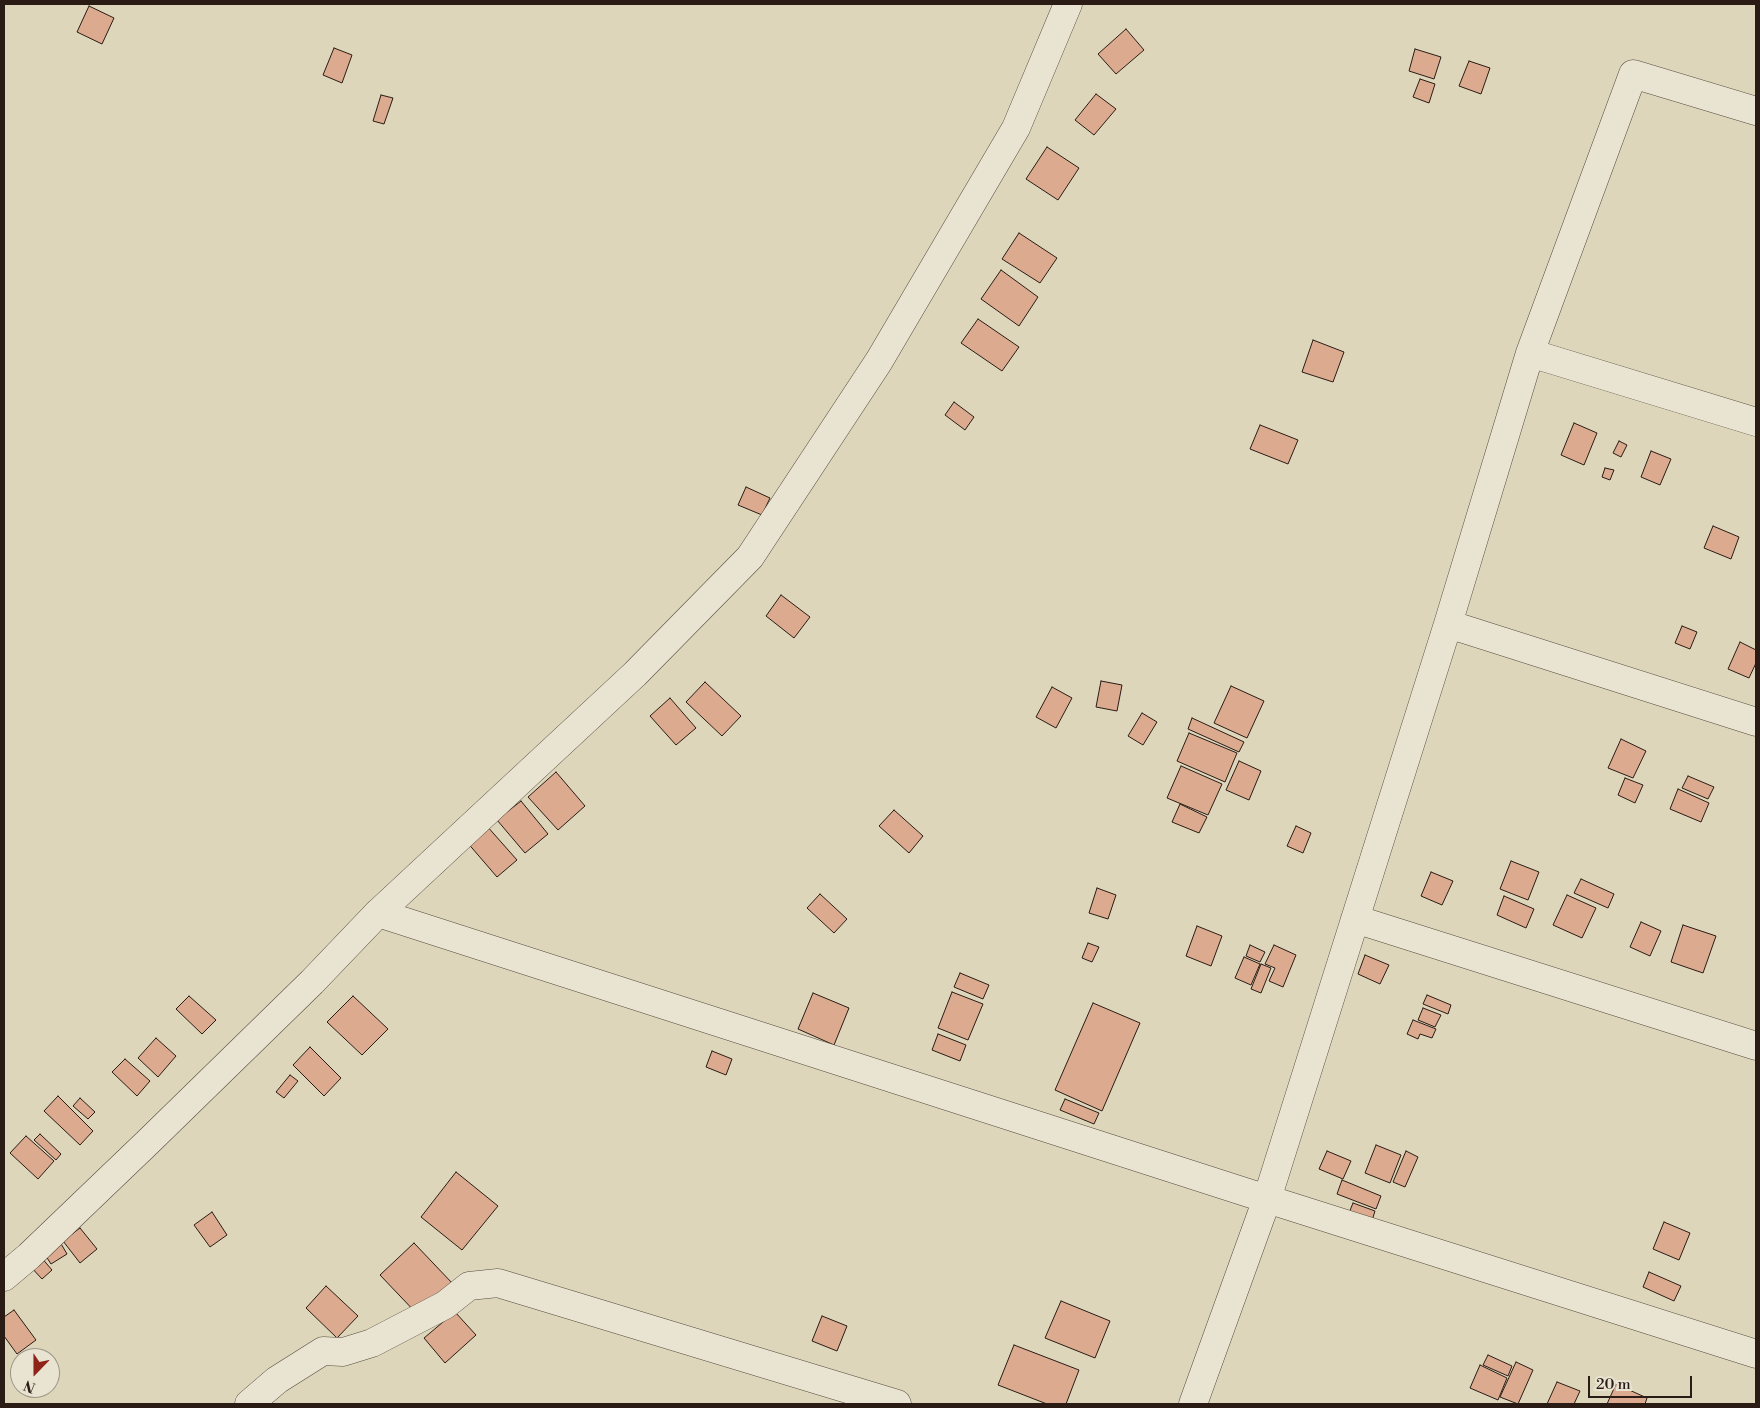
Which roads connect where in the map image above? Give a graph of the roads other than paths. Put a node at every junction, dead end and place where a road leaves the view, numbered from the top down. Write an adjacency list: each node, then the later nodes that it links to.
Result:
1 (1068, 4): 7 (street)
2 (1756, 111): 3 (street)
3 (1530, 353): 4 (street); 5 (street)
4 (1756, 422)
5 (1448, 624): 6 (street); 8 (street)
6 (1756, 722)
7 (378, 913): 10 (street); 11 (street)
8 (1355, 919): 9 (street); 10 (street)
9 (1756, 1046)
10 (1266, 1199): 12 (street); 15 (street)
11 (4, 1277)
12 (1756, 1354)
13 (249, 1404): 14 (street)
14 (897, 1404)
15 (1193, 1404)

